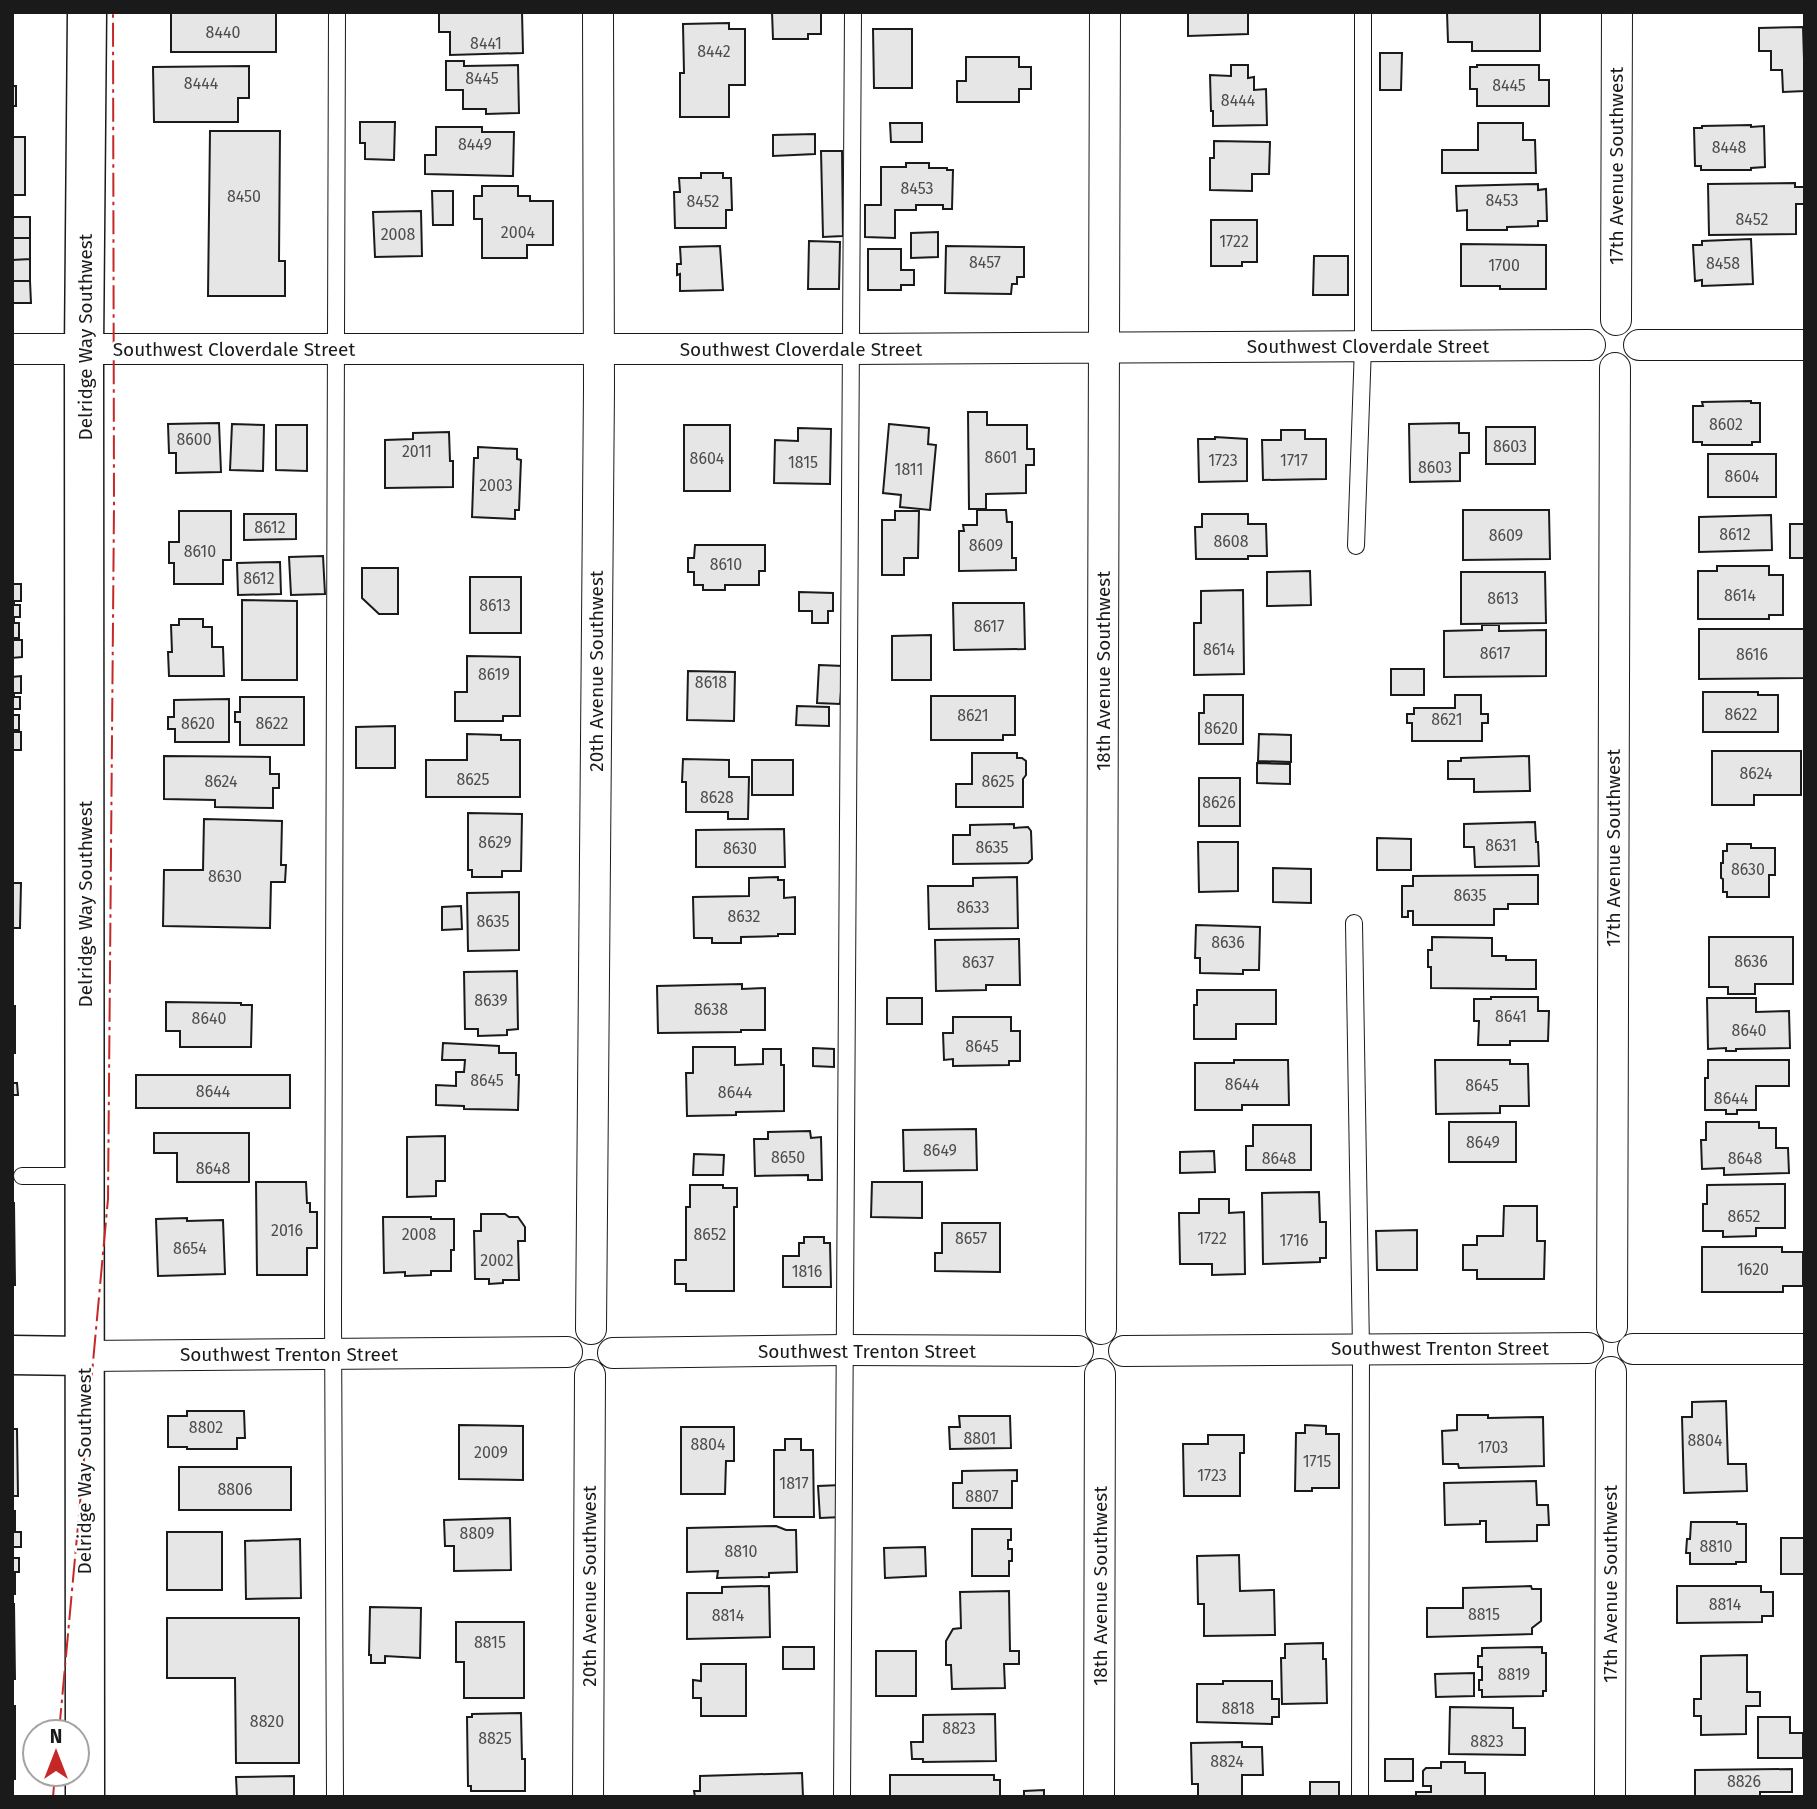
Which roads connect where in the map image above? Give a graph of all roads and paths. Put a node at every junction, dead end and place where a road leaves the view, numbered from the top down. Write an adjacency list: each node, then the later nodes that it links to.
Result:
1 (87, 12): 15 (main road, Delridge Way Southwest)
2 (337, 12): 16 (lane)
3 (598, 12): 17 (street, 20th Avenue Southwest)
4 (853, 12): 18 (lane)
5 (1105, 12): 13 (street, 18th Avenue Southwest)
6 (1363, 12): 12 (lane)
7 (1617, 12): 8 (street, 17th Avenue Southwest)
8 (1616, 320): 9 (street); 10 (street)
9 (1590, 345): 12 (street, Southwest Cloverdale Street); 19 (street)
10 (1639, 345): 11 (street); 19 (street)
11 (1805, 345)
12 (1363, 346): 13 (street, Southwest Cloverdale Street); 20 (lane)
13 (1104, 348): 18 (street, Southwest Cloverdale Street); 26 (street, 18th Avenue Southwest)
14 (12, 349): 15 (street, Southwest Cloverdale Street)
15 (85, 349): 16 (street, Southwest Cloverdale Street); 23 (main road, Delridge Way Southwest)
16 (335, 349): 17 (street, Southwest Cloverdale Street); 36 (lane)
17 (598, 349): 18 (street, Southwest Cloverdale Street); 25 (street, 20th Avenue Southwest)
18 (852, 349): 31 (lane)
19 (1615, 368): 24 (street, 17th Avenue Southwest)
20 (1356, 546)
21 (1354, 923): 28 (lane)
22 (22, 1176): 23 (lane)
23 (85, 1176): 38 (main road, Delridge Way Southwest)
24 (1612, 1327): 27 (street); 29 (street)
25 (591, 1329): 34 (street); 35 (street)
26 (1101, 1329): 32 (street); 33 (street)
27 (1588, 1348): 28 (street, Southwest Trenton Street); 39 (street)
28 (1361, 1349): 33 (street, Southwest Trenton Street); 47 (lane)
29 (1633, 1349): 30 (street); 39 (street)
30 (1805, 1349)
31 (845, 1350): 32 (street, Southwest Trenton Street); 35 (street, Southwest Trenton Street); 45 (lane)
32 (1079, 1351): 40 (street)
33 (1124, 1351): 40 (street)
34 (567, 1352): 36 (street, Southwest Trenton Street); 41 (street)
35 (613, 1353): 41 (street)
36 (333, 1354): 38 (street, Southwest Trenton Street); 43 (lane)
37 (12, 1355): 38 (main road, Southwest Trenton Street)
38 (85, 1356): 42 (main road, Delridge Way Southwest)
39 (1611, 1372): 48 (street, 17th Avenue Southwest)
40 (1100, 1374): 46 (street, 18th Avenue Southwest)
41 (590, 1376): 44 (street, 20th Avenue Southwest)
42 (85, 1797)
43 (335, 1797)
44 (588, 1797)
45 (842, 1797)
46 (1099, 1797)
47 (1360, 1797)
48 (1610, 1797)

